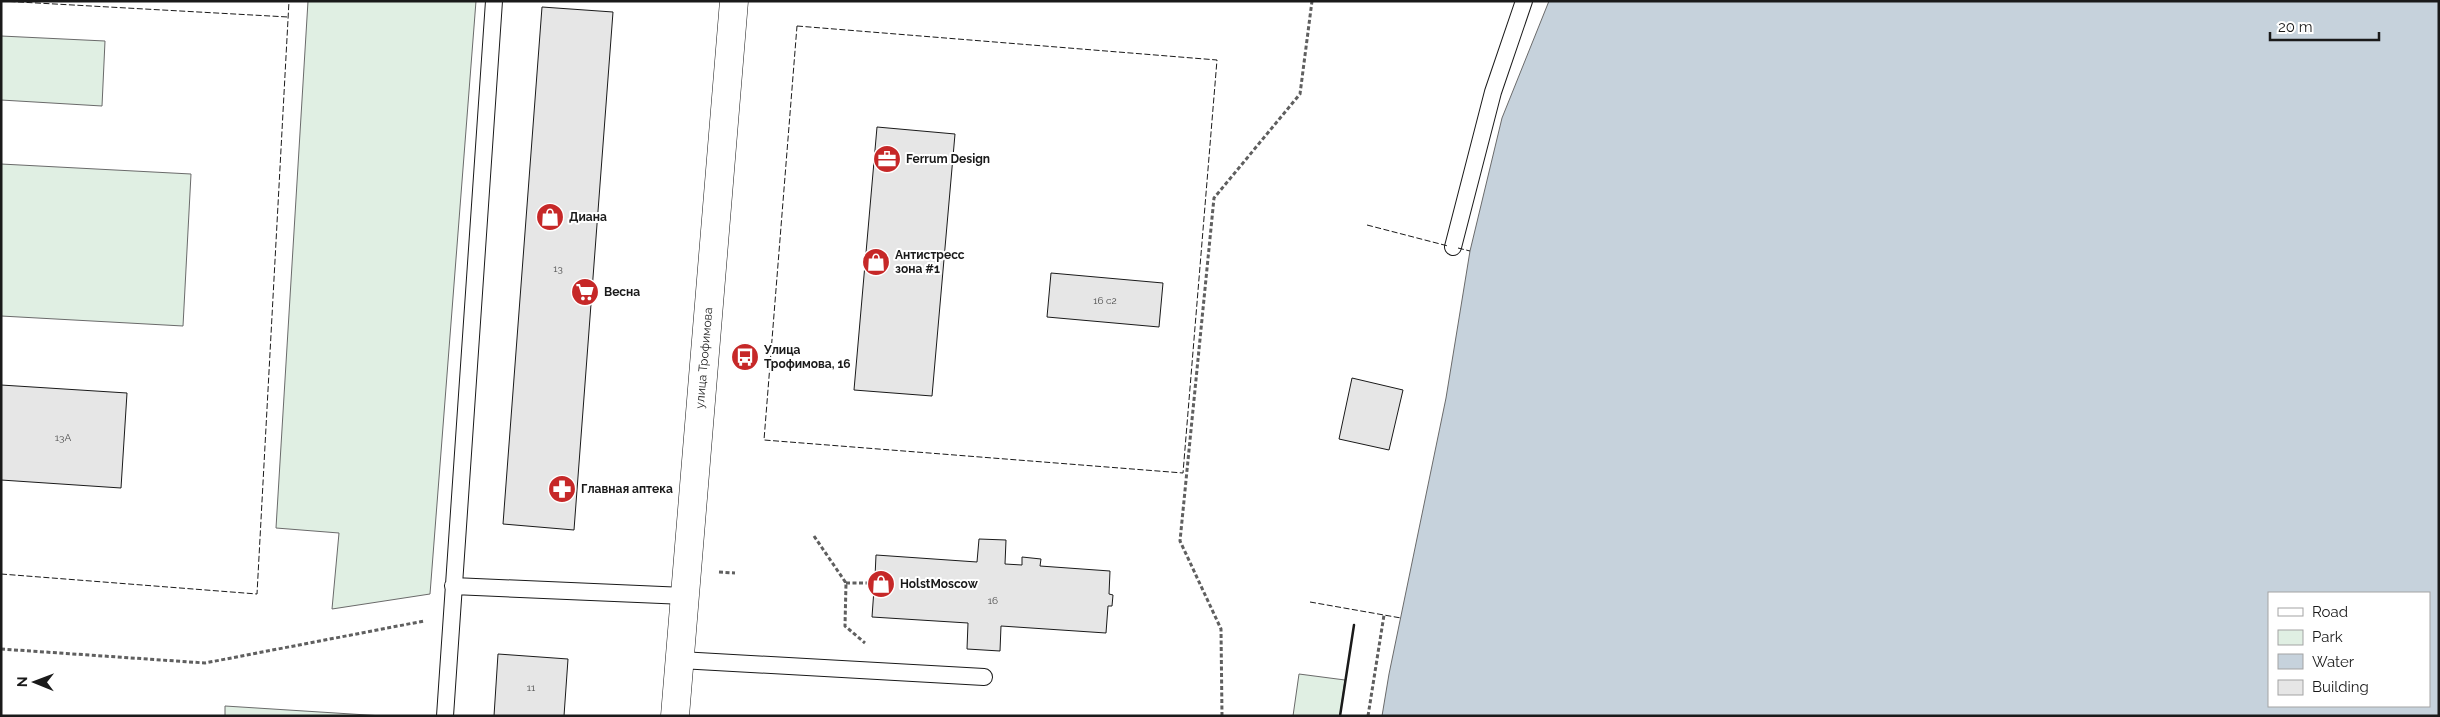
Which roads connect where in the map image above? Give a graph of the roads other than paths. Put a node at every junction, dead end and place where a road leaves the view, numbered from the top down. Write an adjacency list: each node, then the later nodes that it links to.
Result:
1 (494, 1): 5 (lane)
2 (734, 1): 6 (main road, улица Трофимова)
3 (1524, 1): 4 (lane)
4 (1453, 247)
5 (452, 586): 6 (lane); 9 (lane)
6 (685, 596): 7 (main road, улица Трофимова)
7 (680, 660): 8 (lane); 10 (main road, улица Трофимова)
8 (984, 677)
9 (445, 716)
10 (675, 716)

